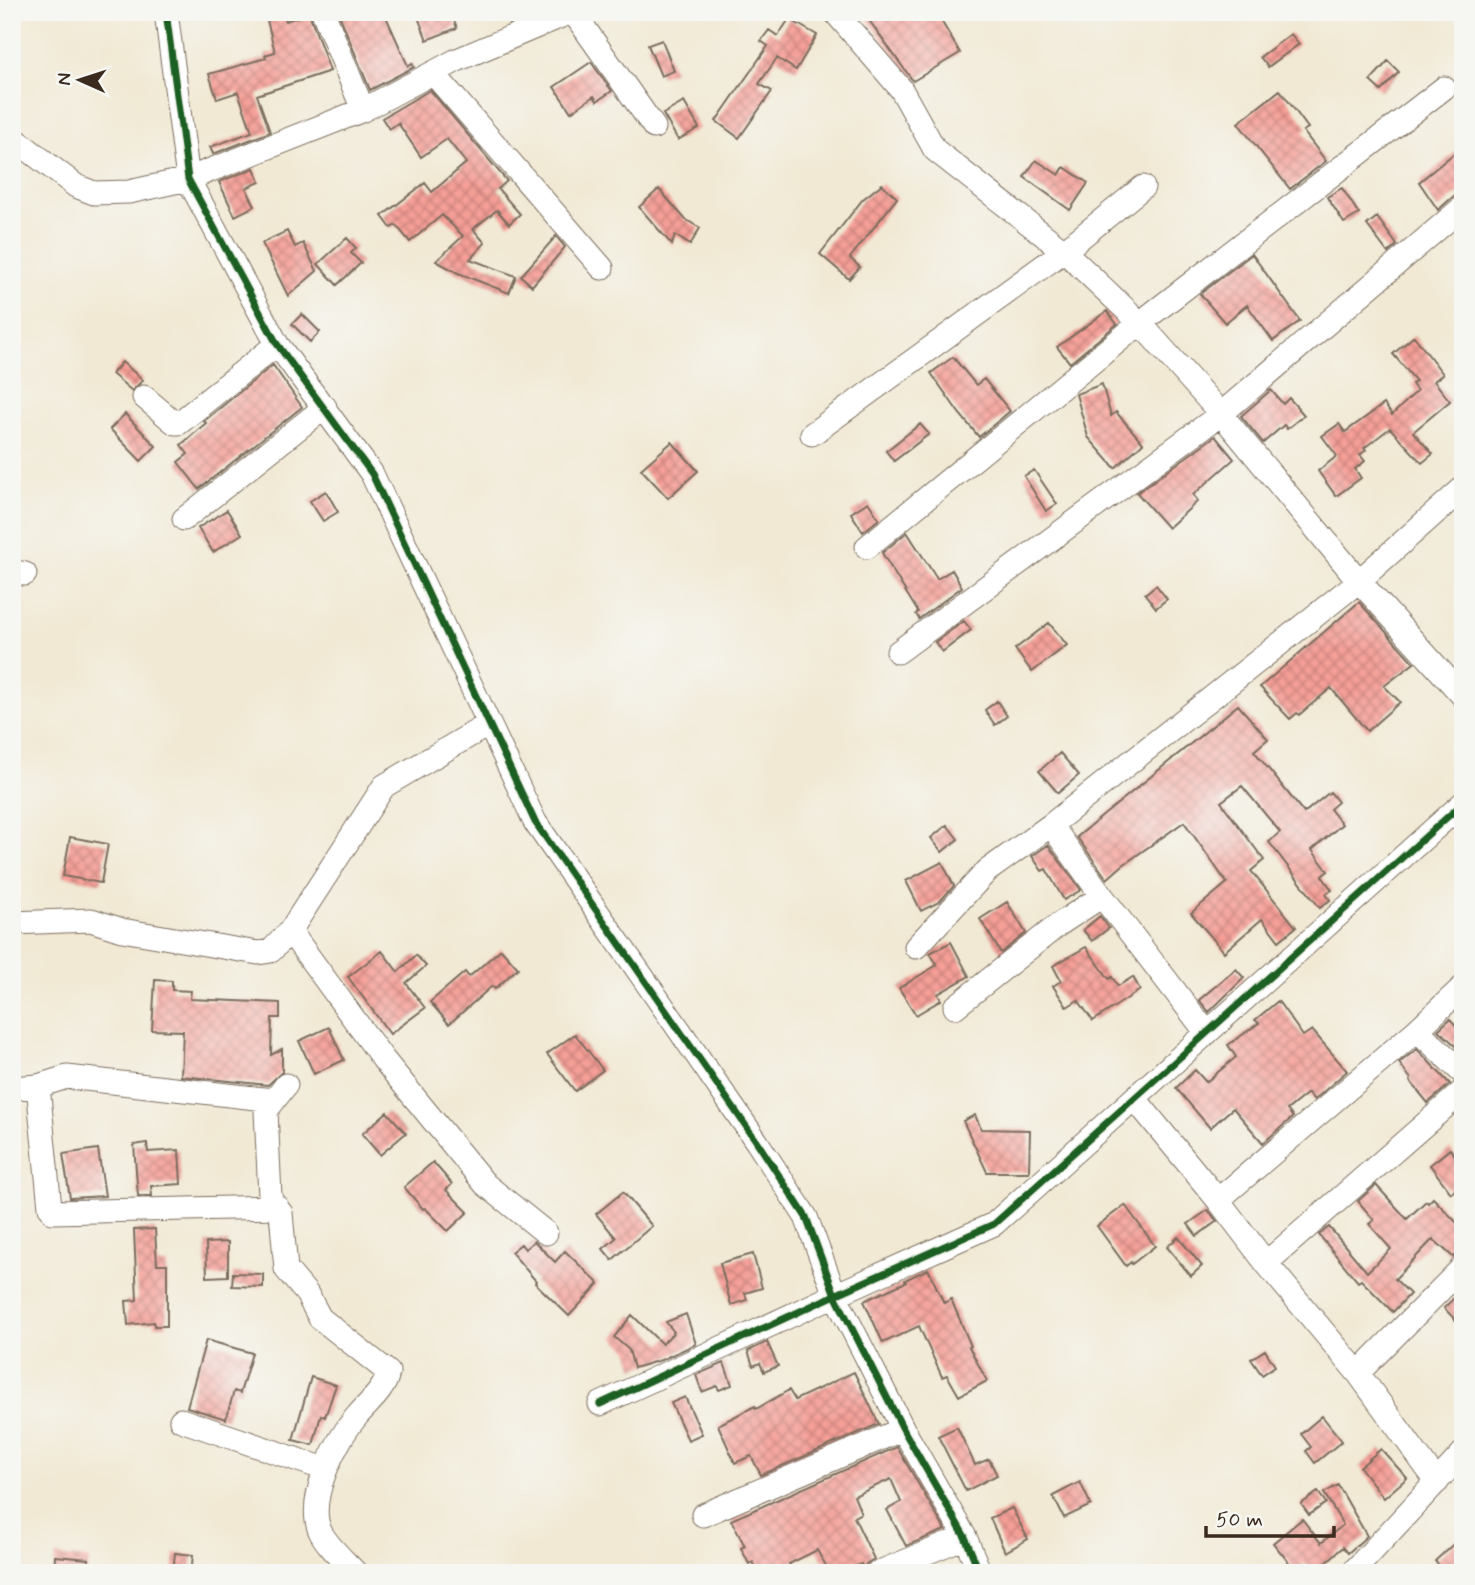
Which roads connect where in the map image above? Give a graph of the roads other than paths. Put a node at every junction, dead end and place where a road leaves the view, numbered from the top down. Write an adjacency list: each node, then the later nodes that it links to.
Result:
1 (166, 12): 11 (street)
2 (323, 12): 8 (street)
3 (572, 12): 5 (street); 9 (street)
4 (840, 13): 14 (street)
5 (545, 17): 6 (street)
6 (433, 73): 8 (street); 15 (street)
7 (1444, 88): 16 (street)
8 (363, 110): 11 (street)
9 (654, 127)
10 (12, 137): 11 (street)
11 (188, 179): 17 (street)
12 (1143, 187): 14 (street)
13 (1463, 207): 20 (street)
14 (1064, 251): 16 (street); 21 (street)
15 (602, 268)
16 (1140, 323): 20 (street); 24 (street)
17 (277, 344): 18 (street); 19 (street)
18 (144, 397)
19 (325, 407): 23 (street); 28 (street)
20 (1221, 414): 25 (street); 26 (street)
21 (812, 434)
22 (1463, 488): 25 (street)
23 (184, 519)
24 (867, 547)
25 (1359, 581): 27 (street); 30 (street)
26 (898, 652)
27 (1463, 696)
28 (489, 724): 33 (street); 49 (street)
29 (1463, 803): 38 (street)
30 (1051, 825): 31 (street); 34 (street)
31 (1102, 896): 36 (street); 38 (street)
32 (12, 923): 33 (street)
33 (290, 931): 46 (street)
34 (916, 947)
35 (1463, 987): 37 (street)
36 (955, 1007)
37 (1417, 1030): 39 (street); 44 (street)
38 (1208, 1033): 43 (street)
39 (1463, 1073)
40 (38, 1086): 41 (street); 45 (street); 45 (street)
41 (12, 1088)
42 (1463, 1091): 47 (street)
43 (1135, 1098): 44 (street); 49 (street)
44 (1218, 1200): 47 (street)
45 (277, 1207): 55 (street)
46 (546, 1233)
47 (1266, 1263): 50 (street)
48 (1463, 1267): 50 (street)
49 (835, 1295): 51 (street); 53 (street)
50 (1358, 1373): 56 (street)
51 (600, 1404)
52 (181, 1420): 55 (street)
53 (903, 1429): 57 (street); 58 (street)
54 (1463, 1453): 56 (street)
55 (325, 1469): 59 (street)
56 (1437, 1482): 62 (street)
57 (703, 1515)
58 (965, 1537): 60 (street); 61 (street)
59 (356, 1573)
60 (877, 1573)
61 (980, 1573)
62 (1352, 1573)

